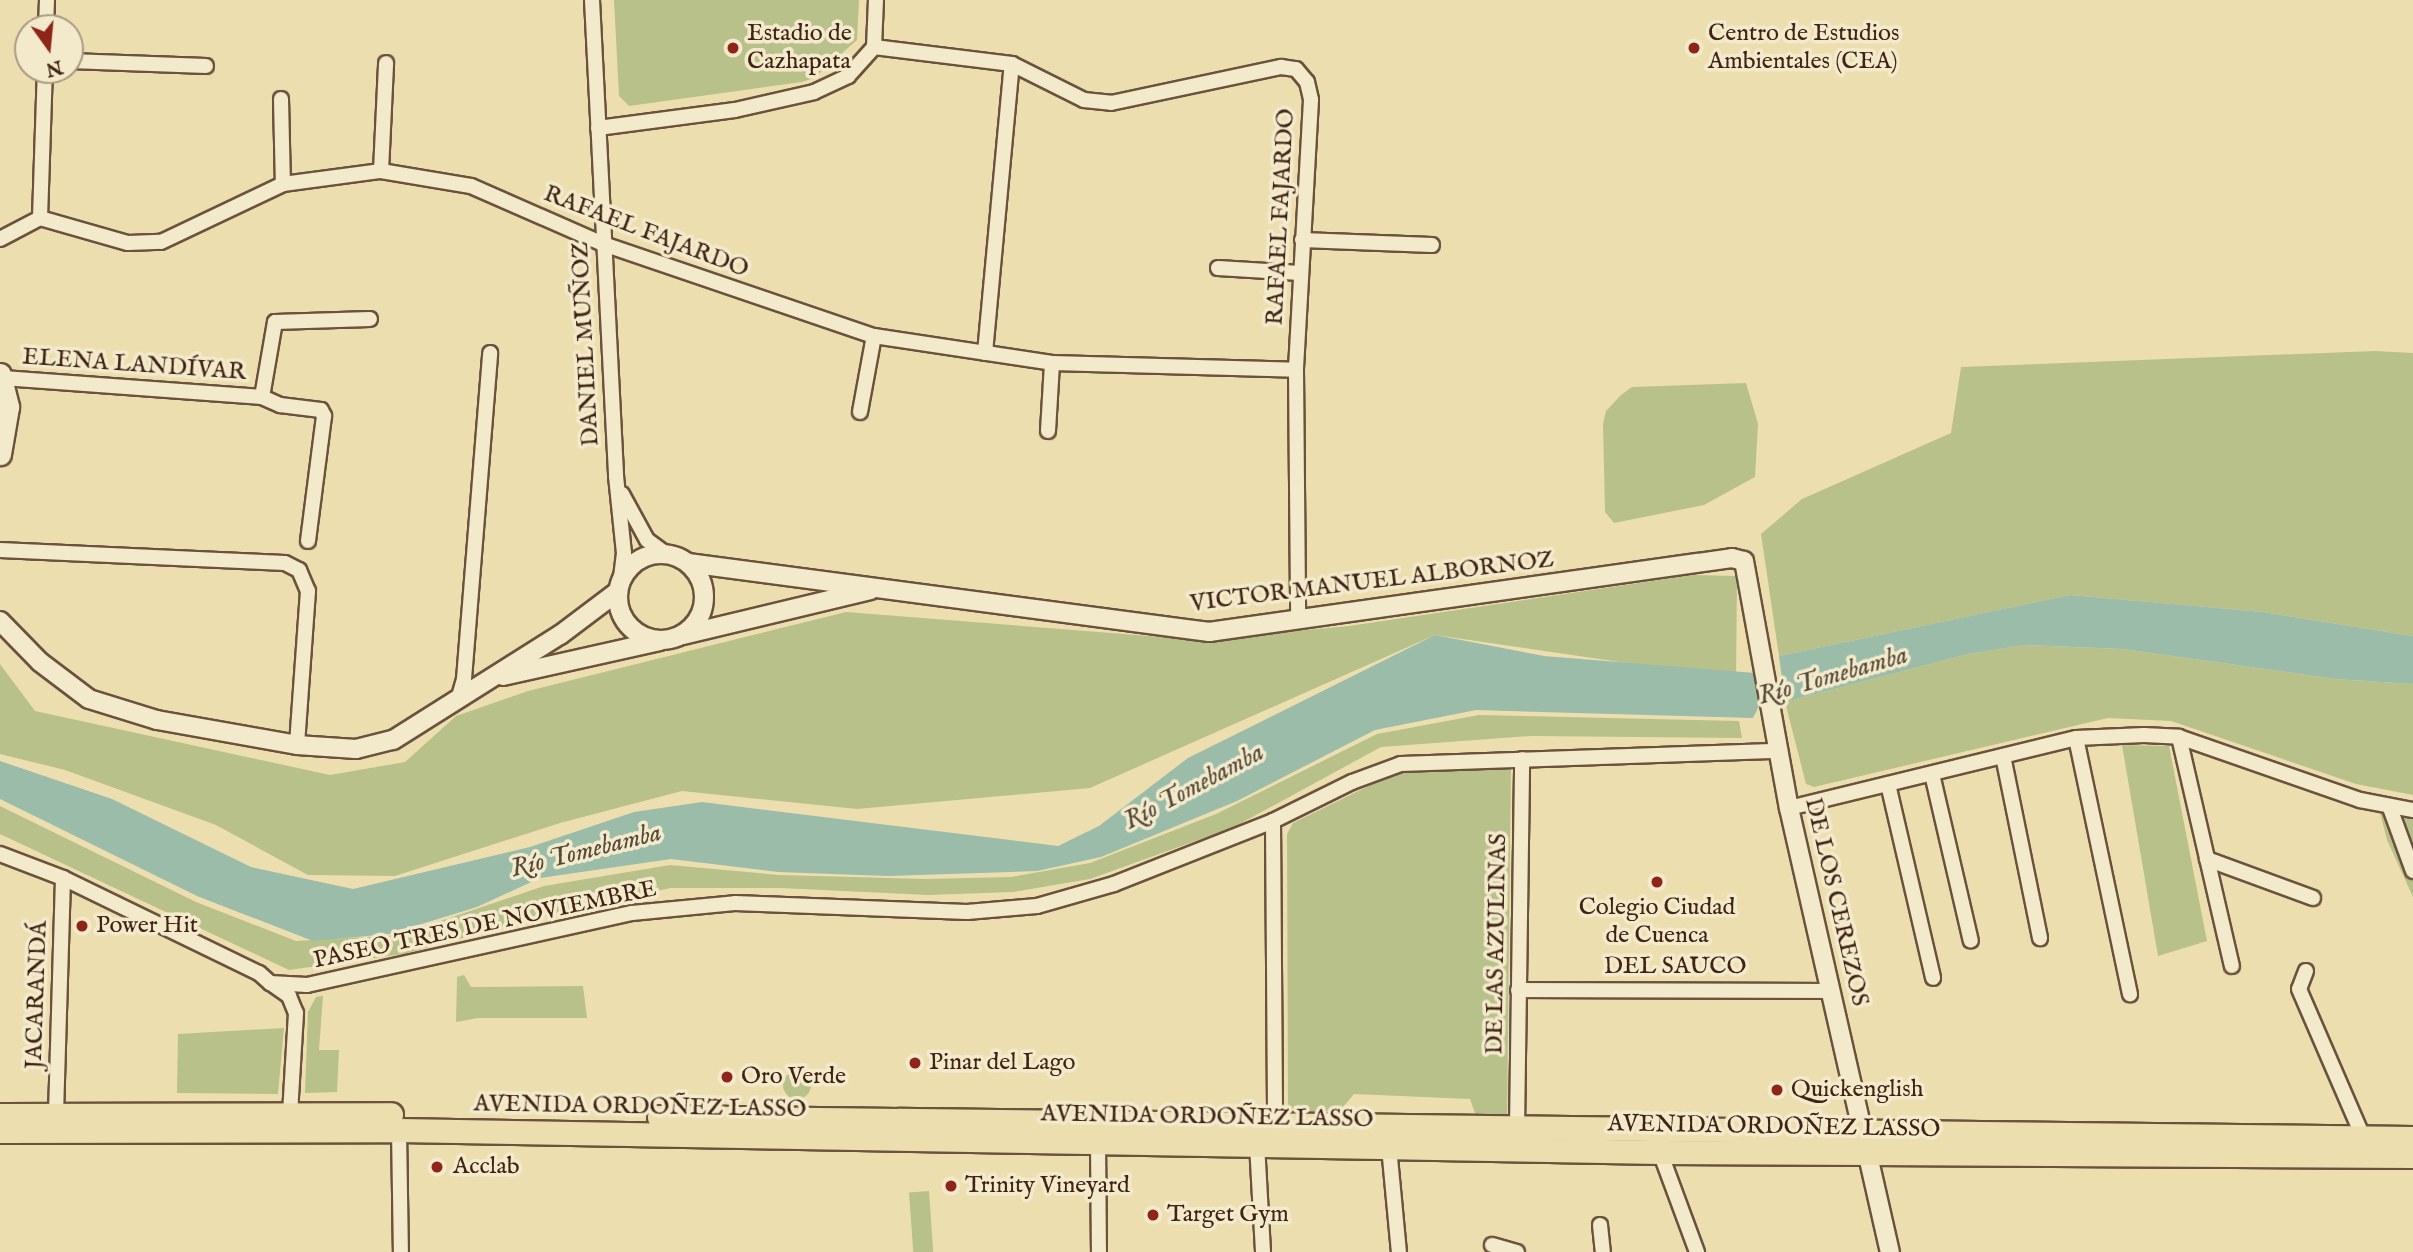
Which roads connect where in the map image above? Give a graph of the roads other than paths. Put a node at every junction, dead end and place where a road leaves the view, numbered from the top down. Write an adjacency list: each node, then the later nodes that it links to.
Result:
1 (592, 0): 10 (street, DANIEL MUÑOZ)
2 (876, 0): 3 (street)
3 (874, 47): 6 (street); 10 (street)
4 (84, 62): 7 (street)
5 (386, 63): 11 (street)
6 (1012, 64): 15 (street, RAFAEL FAJARDO); 23 (street)
7 (206, 66)
8 (45, 84): 13 (street)
9 (281, 99): 12 (street)
10 (598, 128): 16 (street, DANIEL MUÑOZ)
11 (381, 171): 12 (street, RAFAEL FAJARDO); 16 (street, RAFAEL FAJARDO)
12 (283, 184): 13 (street, RAFAEL FAJARDO)
13 (40, 218): 14 (street)
14 (0, 239)
15 (1302, 240): 17 (street); 19 (street, RAFAEL FAJARDO)
16 (603, 244): 21 (street, RAFAEL FAJARDO); 31 (street, DANIEL MUÑOZ)
17 (1432, 245)
18 (1218, 268): 19 (street)
19 (1300, 273): 25 (street, RAFAEL FAJARDO)
20 (370, 319): 27 (street, ELENA LANDÍVAR)
21 (874, 336): 23 (street, RAFAEL FAJARDO); 28 (street)
22 (490, 353): 44 (street)
23 (985, 353): 24 (street, RAFAEL FAJARDO)
24 (1052, 363): 25 (street, RAFAEL FAJARDO); 29 (street)
25 (1296, 370): 40 (street, RAFAEL FAJARDO)
26 (2, 376): 27 (street, ELENA LANDÍVAR); 30 (main road)
27 (262, 397): 32 (street, ELENA LANDÍVAR)
28 (860, 412)
29 (1048, 431)
30 (0, 454)
31 (616, 476): 34 (street, DANIEL MUÑOZ); 37 (street, DANIEL MUÑOZ)
32 (308, 541)
33 (0, 550): 47 (street)
34 (666, 554): 36 (street, VICTOR MANUEL ALBORNOZ); 37 (street, VICTOR MANUEL ALBORNOZ)
35 (1744, 561): 40 (street, VICTOR MANUEL ALBORNOZ); 48 (street, DE LOS CEREZOS)
36 (688, 563): 38 (street, VICTOR MANUEL ALBORNOZ); 41 (street)
37 (619, 585): 42 (street); 43 (street, VICTOR MANUEL ALBORNOZ)
38 (881, 588): 40 (street, VICTOR MANUEL ALBORNOZ); 41 (street, VICTOR MANUEL ALBORNOZ)
39 (0, 621): 47 (street, VICTOR MANUEL ALBORNOZ)
40 (1298, 621)
41 (683, 635): 42 (street, VICTOR MANUEL ALBORNOZ)
42 (662, 641): 43 (street, VICTOR MANUEL ALBORNOZ)
43 (496, 677): 44 (street, VICTOR MANUEL ALBORNOZ)
44 (458, 700): 47 (street, VICTOR MANUEL ALBORNOZ)
45 (2179, 737): 46 (street); 54 (street); 58 (street)
46 (2076, 738): 49 (street); 70 (street)
47 (297, 745)
48 (1779, 751): 50 (street, PASEO TRES DE NOVIEMBRE); 53 (street, DE LOS CEREZOS)
49 (2003, 756): 51 (street); 62 (street)
50 (1522, 759): 56 (street, PASEO TRES DE NOVIEMBRE); 68 (street, DE LAS AZULINAS)
51 (1932, 774): 52 (street); 63 (street)
52 (1888, 784): 53 (street); 66 (street)
53 (1789, 808): 69 (street, DE LOS CEREZOS)
54 (2390, 808): 55 (street); 59 (street)
55 (2413, 810)
56 (1273, 821): 67 (street, PASEO TRES DE NOVIEMBRE); 74 (street)
57 (0, 854): 60 (street)
58 (2207, 859): 61 (street); 64 (street)
59 (2413, 871)
60 (63, 878): 67 (street); 72 (street, JACARANDÁ)
61 (2313, 898)
62 (2040, 938)
63 (1971, 942)
64 (2232, 966)
65 (2306, 971): 79 (street)
66 (1933, 978)
67 (270, 983): 71 (street)
68 (1518, 990): 69 (street, DEL SAUCO); 75 (street, DE LAS AZULINAS)
69 (1830, 991): 78 (street, DE LOS CEREZOS)
70 (2130, 994)
71 (290, 1113): 72 (main road, AVENIDA ORDOÑEZ LASSO); 74 (main road, AVENIDA ORDOÑEZ LASSO)
72 (56, 1114): 73 (main road, AVENIDA ORDOÑEZ LASSO)
73 (0, 1115)
74 (1275, 1122): 75 (main road, AVENIDA ORDOÑEZ LASSO)
75 (1517, 1129): 78 (main road, AVENIDA ORDOÑEZ LASSO)
76 (399, 1130): 77 (main road, AVENIDA ORDOÑEZ LASSO); 81 (main road, AVENIDA ORDOÑEZ LASSO); 89 (street)
77 (0, 1131)
78 (1863, 1132): 79 (main road, AVENIDA ORDOÑEZ LASSO); 85 (street, DE LOS CEREZOS)
79 (2363, 1138): 80 (main road, AVENIDA ORDOÑEZ LASSO)
80 (2413, 1138)
81 (1098, 1141): 82 (main road, AVENIDA ORDOÑEZ LASSO); 90 (street)
82 (1257, 1144): 83 (main road, AVENIDA ORDOÑEZ LASSO); 91 (street)
83 (1389, 1147): 84 (main road, AVENIDA ORDOÑEZ LASSO); 92 (street)
84 (1660, 1152): 85 (main road, AVENIDA ORDOÑEZ LASSO); 95 (street)
85 (1868, 1154): 86 (main road, AVENIDA ORDOÑEZ LASSO); 96 (street, DE LOS CEREZOS)
86 (2413, 1156)
87 (1600, 1225): 94 (street)
88 (1492, 1245): 93 (street)
89 (401, 1252)
90 (1099, 1252)
91 (1263, 1252)
92 (1399, 1252)
93 (1517, 1252)
94 (1603, 1252)
95 (1697, 1252)
96 (1890, 1252)

